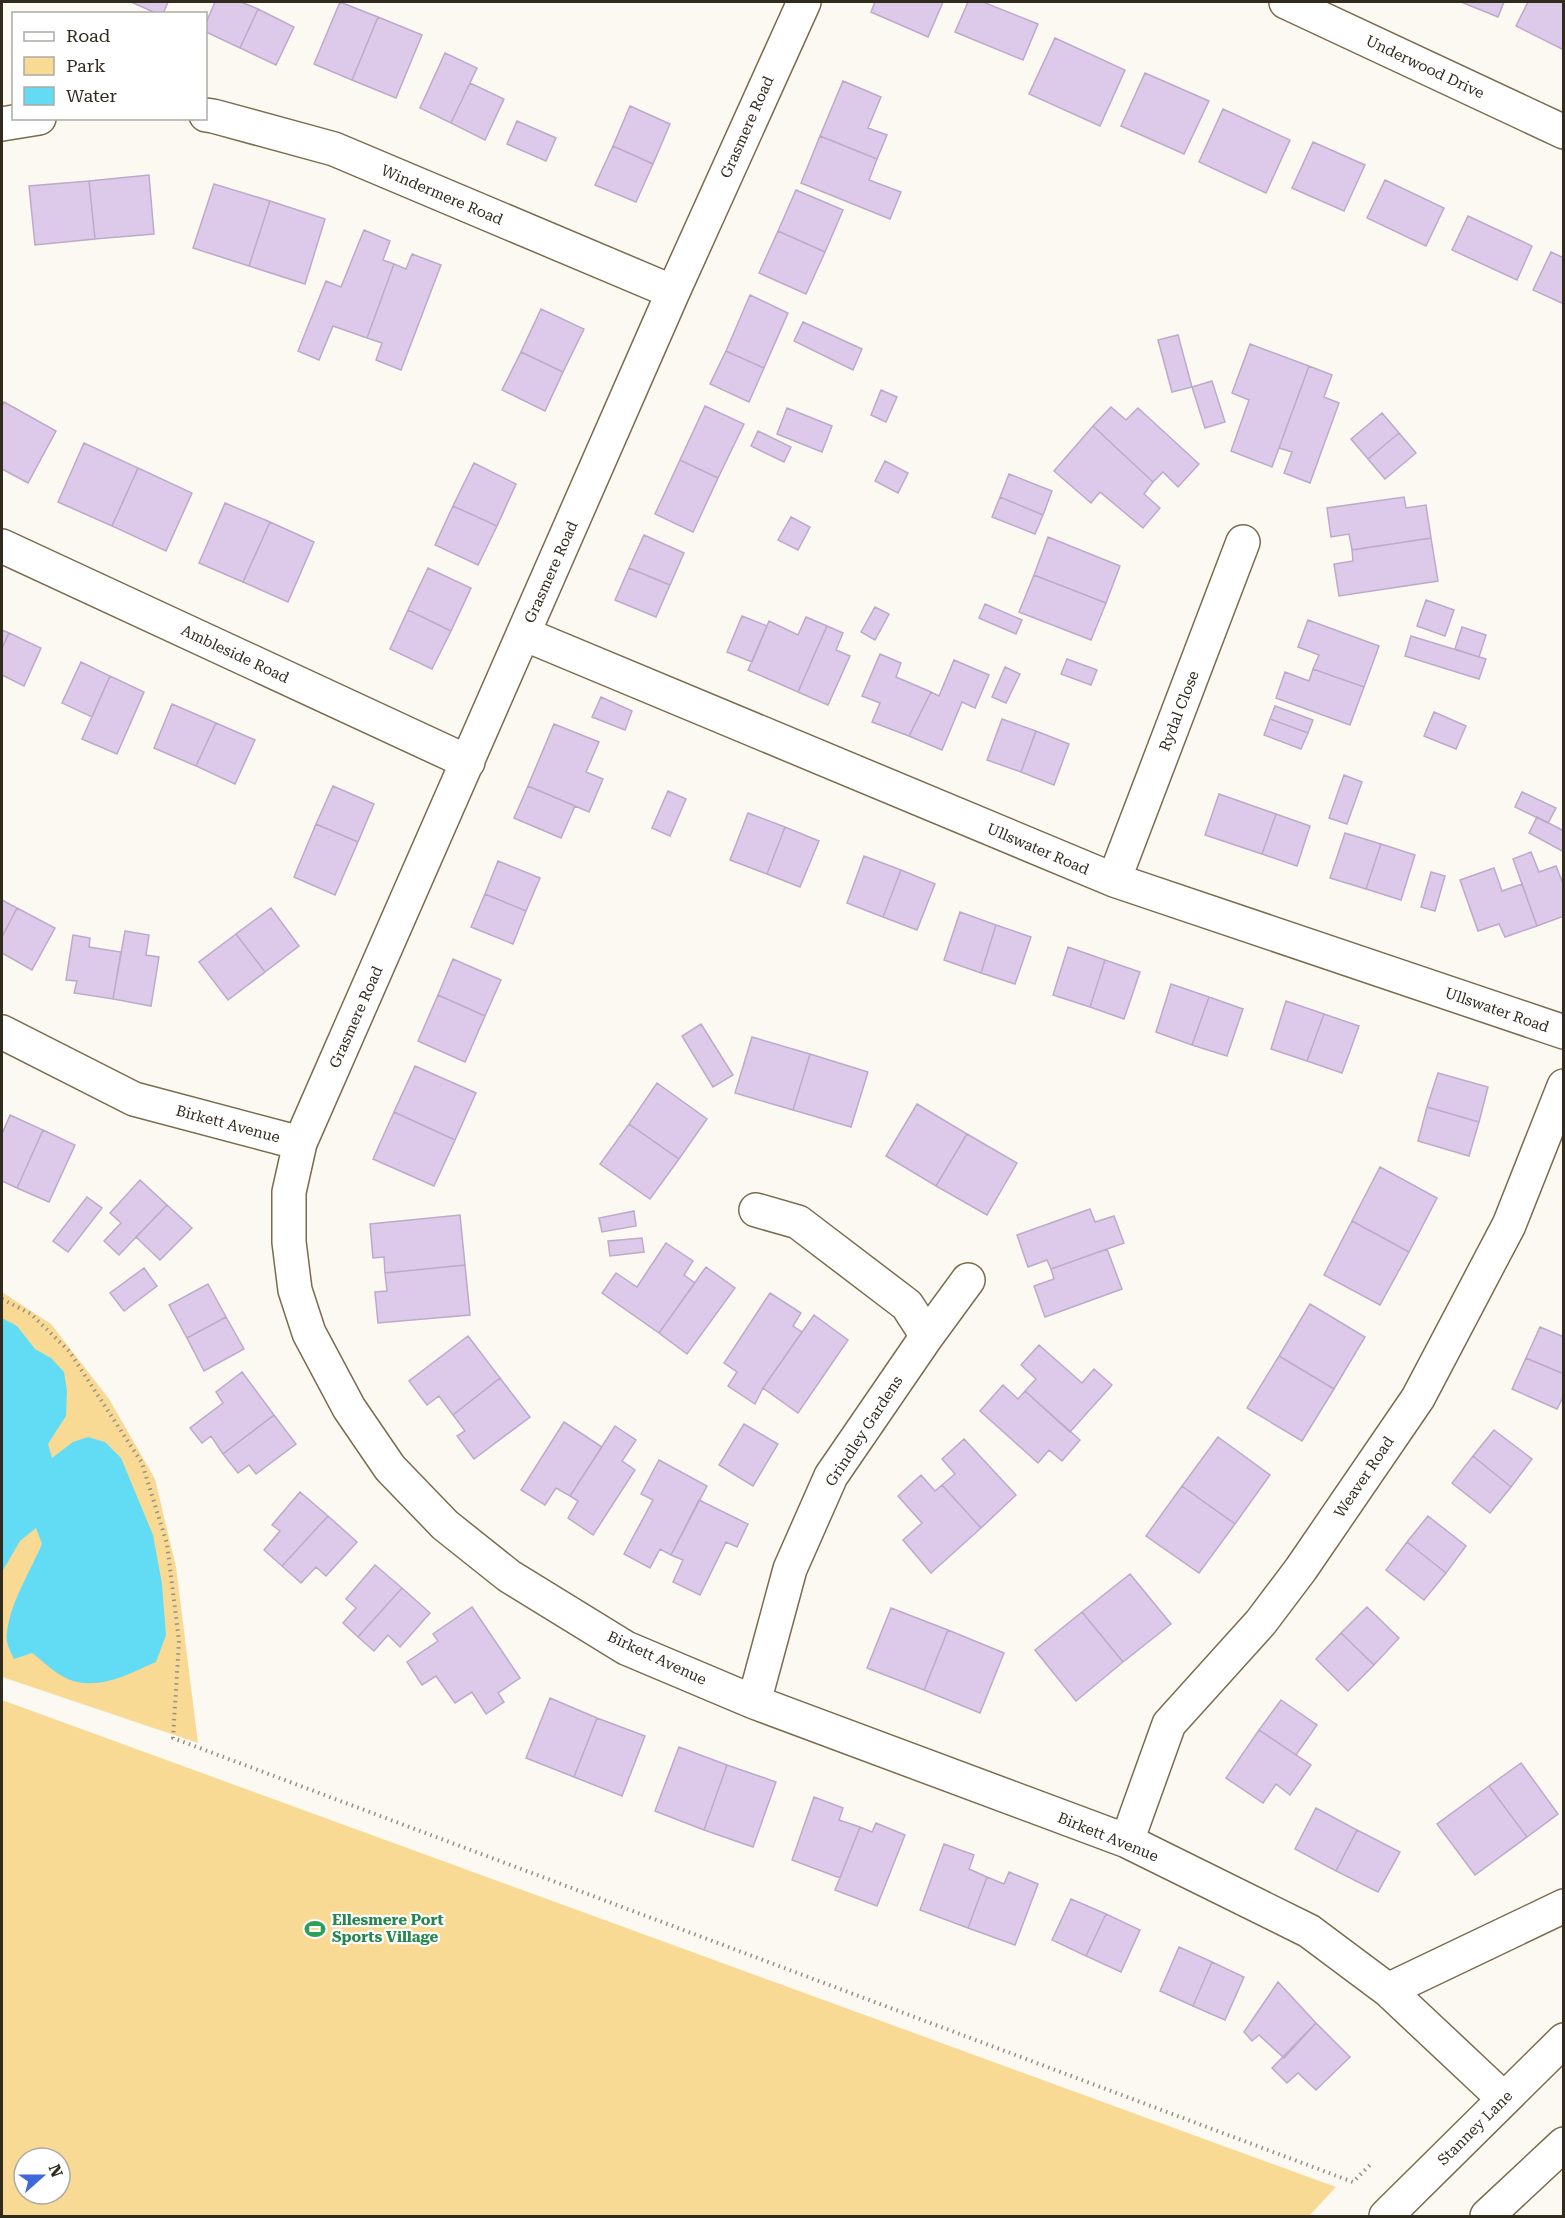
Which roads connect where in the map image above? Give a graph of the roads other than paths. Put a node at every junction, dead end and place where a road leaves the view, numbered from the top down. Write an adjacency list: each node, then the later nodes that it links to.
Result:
1 (804, 2): 7 (street, Grasmere Road)
2 (1286, 2): 6 (street, Underwood Drive)
3 (207, 116): 7 (street, Windermere Road)
4 (27, 120): 5 (street)
5 (2, 124)
6 (1563, 132)
7 (674, 292): 10 (street, Grasmere Road)
8 (1243, 542): 12 (street, Rydal Close)
9 (2, 546): 11 (street, Ambleside Road)
10 (525, 634): 11 (street, Grasmere Road); 12 (street, Ullswater Road)
11 (468, 762): 16 (street, Grasmere Road)
12 (1114, 880): 14 (street, Ullswater Road)
13 (2, 1032): 16 (street, Birkett Avenue)
14 (1563, 1032)
15 (1563, 1086): 21 (street, Weaver Road)
16 (300, 1143): 20 (street, Birkett Avenue)
17 (756, 1210): 19 (street)
18 (968, 1280): 19 (street, Grindley Gardens)
19 (927, 1336): 20 (street, Grindley Gardens)
20 (754, 1702): 21 (street, Birkett Avenue)
21 (1126, 1841): 23 (street, Birkett Avenue)
22 (1563, 1906): 23 (street)
23 (1388, 1990): 25 (street, Birkett Avenue)
24 (1563, 2040): 25 (street, Stanney Lane)
25 (1504, 2099): 27 (street, Stanney Lane)
26 (1563, 2144): 28 (street)
27 (1386, 2217)
28 (1487, 2217)

